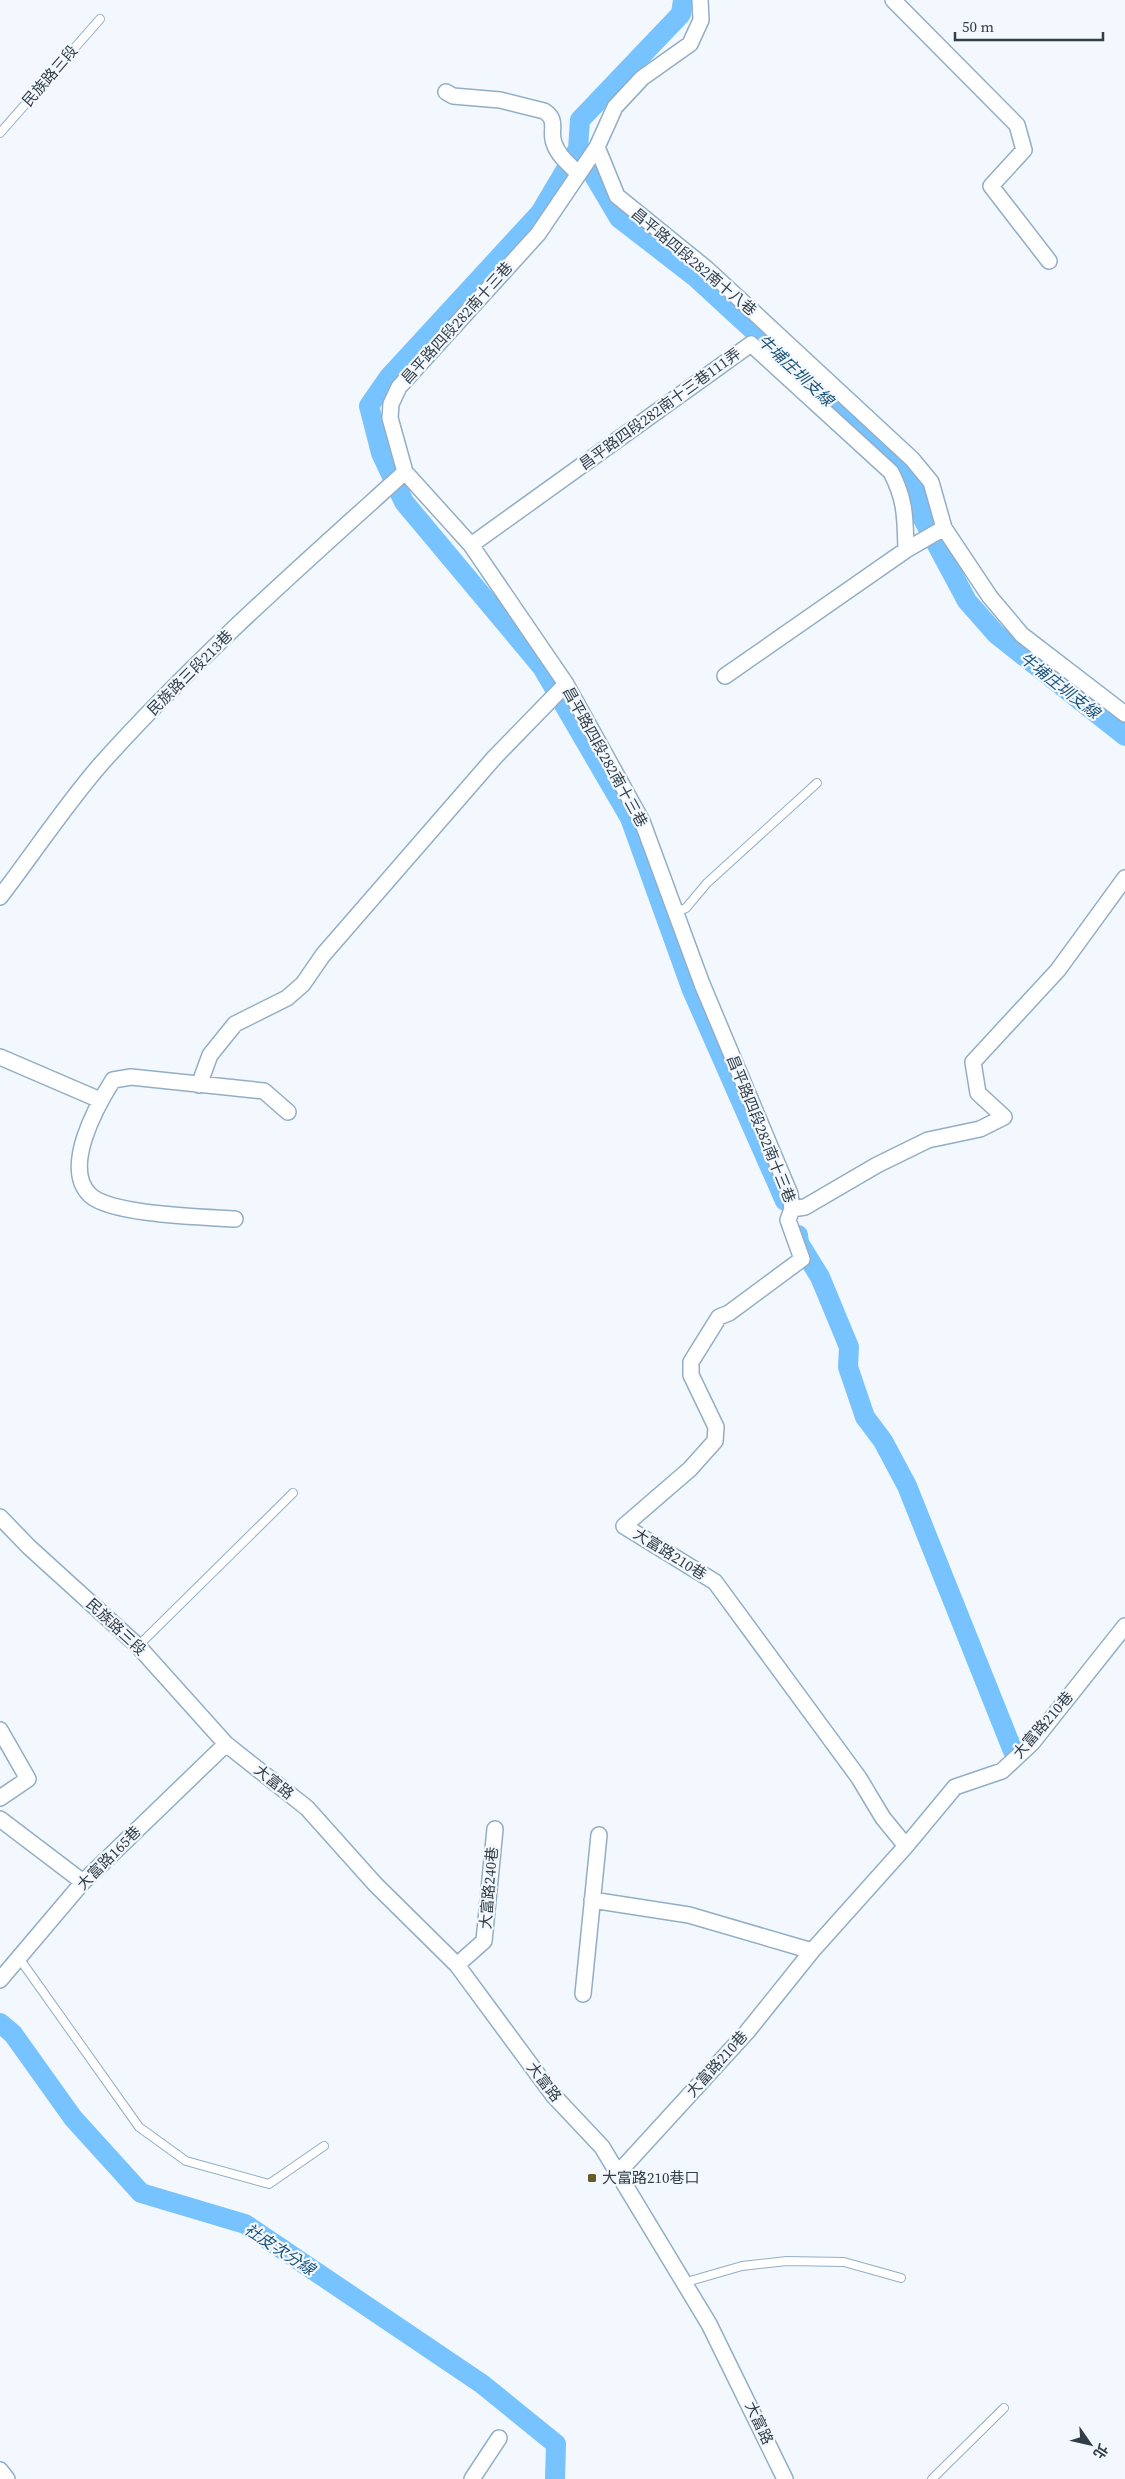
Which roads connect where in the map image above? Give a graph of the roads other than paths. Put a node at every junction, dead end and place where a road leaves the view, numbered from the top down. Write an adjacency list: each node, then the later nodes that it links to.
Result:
1 (700, 0): 6 (street, 昌平路四段282南十三巷)
2 (893, 0): 8 (street)
3 (100, 19): 5 (lane, 民族路三段)
4 (446, 92): 7 (street)
5 (0, 133)
6 (597, 147): 7 (street, 昌平路四段282南十三巷); 10 (street, 昌平路四段282南十八巷)
7 (579, 174): 9 (street, 昌平路四段282南十三巷)
8 (1049, 261)
9 (405, 472): 11 (street, 昌平路四段282南十三巷); 18 (street, 民族路三段213巷)
10 (944, 528): 12 (street); 15 (street, 昌平路四段282南十八巷)
11 (471, 545): 12 (street, 昌平路四段282南十三巷111弄); 14 (street, 昌平路四段282南十三巷)
12 (906, 550): 13 (street)
13 (724, 676)
14 (566, 684): 19 (street, 昌平路四段282南十三巷); 21 (street)
15 (1125, 714)
16 (817, 783): 19 (lane)
17 (1125, 878): 24 (street, 昌平路四段282南十三巷)
18 (0, 897)
19 (676, 912): 24 (street, 昌平路四段282南十三巷)
20 (0, 1057): 22 (street)
21 (199, 1085): 22 (street); 23 (street)
22 (100, 1100): 25 (street)
23 (288, 1112)
24 (792, 1209): 36 (street, 大富路210巷)
25 (235, 1219)
26 (293, 1493): 29 (lane)
27 (0, 1517): 29 (street, 民族路三段)
28 (1125, 1626): 36 (street, 大富路210巷)
29 (138, 1646): 31 (street, 民族路三段)
30 (0, 1730): 32 (street)
31 (226, 1744): 37 (street, 大富路165巷); 41 (street, 大富路)
32 (0, 1798)
33 (0, 1819): 37 (street)
34 (494, 1829): 41 (street, 大富路240巷)
35 (599, 1835): 38 (street)
36 (906, 1846): 39 (street, 大富路210巷)
37 (83, 1882): 40 (street, 大富路165巷)
38 (592, 1900): 39 (street); 43 (street)
39 (812, 1951): 45 (street, 大富路210巷)
40 (19, 1958): 42 (street, 大富路165巷); 44 (lane)
41 (457, 1965): 45 (street, 大富路)
42 (0, 1980)
43 (583, 1994)
44 (324, 2146)
45 (618, 2174): 47 (street, 大富路)
46 (901, 2278): 47 (lane)
47 (683, 2283): 53 (street, 大富路)
48 (1004, 2408): 54 (lane)
49 (499, 2438): 52 (street)
50 (0, 2470): 51 (street)
51 (7, 2479)
52 (472, 2479)
53 (785, 2479)
54 (932, 2479)

